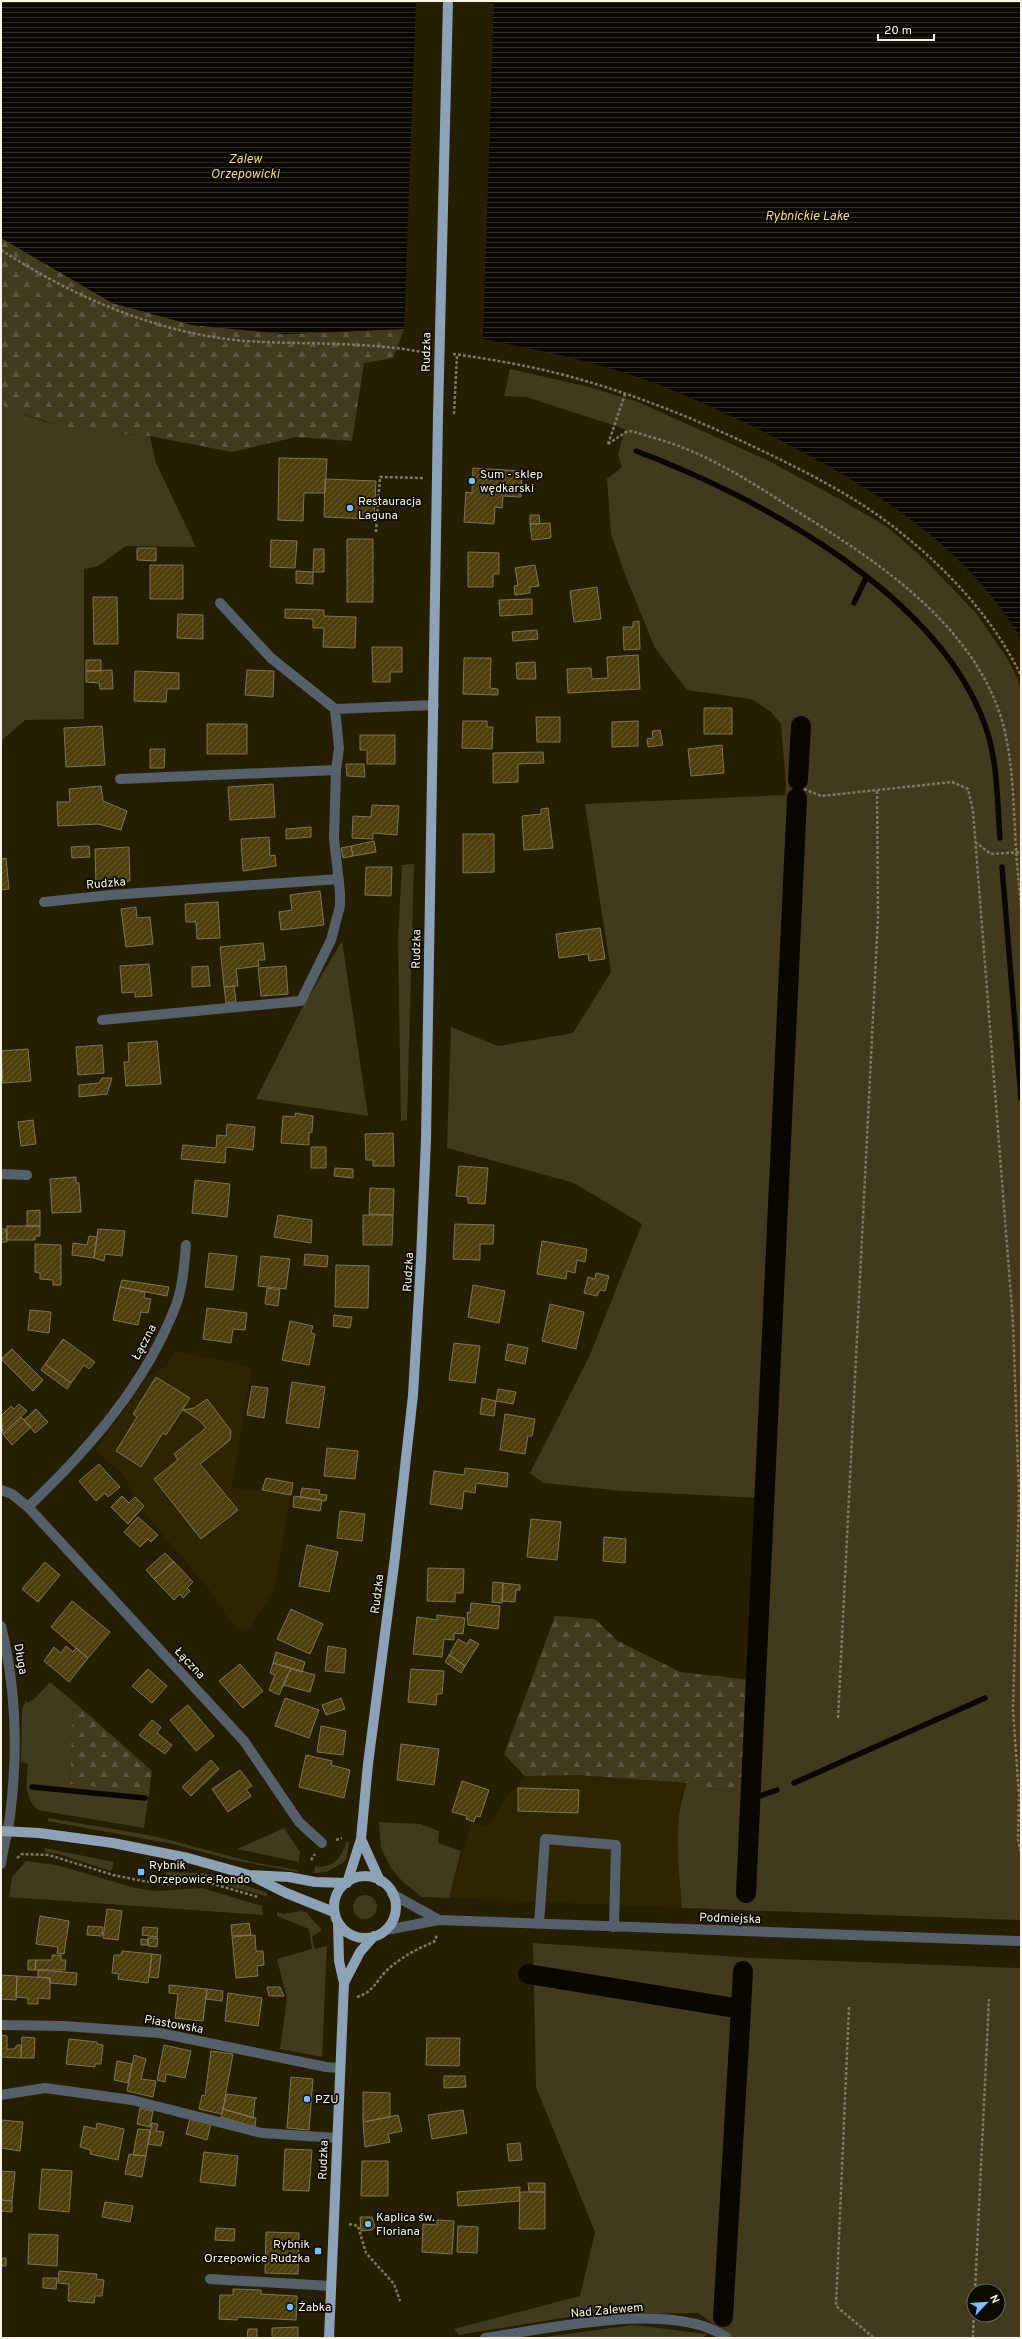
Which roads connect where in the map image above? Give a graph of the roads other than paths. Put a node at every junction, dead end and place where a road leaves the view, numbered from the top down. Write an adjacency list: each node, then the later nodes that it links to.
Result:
1 (448, 1): 3 (main road, Rudzka)
2 (220, 603): 4 (street)
3 (434, 705): 4 (street); 17 (main road, Rudzka)
4 (335, 709): 5 (street)
5 (336, 770): 6 (street); 7 (street)
6 (120, 779)
7 (339, 879): 8 (street, Rudzka); 9 (street)
8 (44, 902)
9 (102, 1020)
10 (1, 1174): 11 (street)
11 (27, 1175)
12 (186, 1245): 14 (street, Łączna)
13 (1, 1490): 14 (street, Łączna)
14 (28, 1507): 18 (street, Łączna)
15 (1, 1626): 16 (street, Długa)
16 (4, 1831): 19 (street, Długa); 20 (main road)
17 (361, 1839): 21 (main road, Rudzka); 22 (main road, Rudzka)
18 (322, 1843)
19 (1, 1861)
20 (249, 1875): 22 (main road); 24 (main road)
21 (380, 1881): 22 (main road); 23 (main road)
22 (347, 1882): 24 (main road)
23 (392, 1894): 25 (street, Podmiejska); 29 (main road)
24 (334, 1912): 26 (main road)
25 (439, 1920): 27 (street, Podmiejska); 29 (street, Podmiejska)
26 (338, 1922): 30 (main road); 32 (main road, Rudzka)
27 (539, 1924): 28 (street, Podmiejska); 28 (street)
28 (614, 1927): 31 (street, Podmiejska)
29 (386, 1930): 30 (main road)
30 (374, 1936): 32 (main road, Rudzka)
31 (1021, 1941)
32 (344, 1983): 34 (main road, Rudzka)
33 (1, 2025): 34 (street, Piastowska)
34 (339, 2068): 36 (main road, Rudzka)
35 (1, 2095): 36 (street)
36 (337, 2138): 38 (main road, Rudzka)
37 (210, 2279): 38 (street)
38 (331, 2286): 39 (main road, Rudzka)
39 (329, 2338)
40 (485, 2338): 41 (street, Nad Zalewem)
41 (728, 2338)

